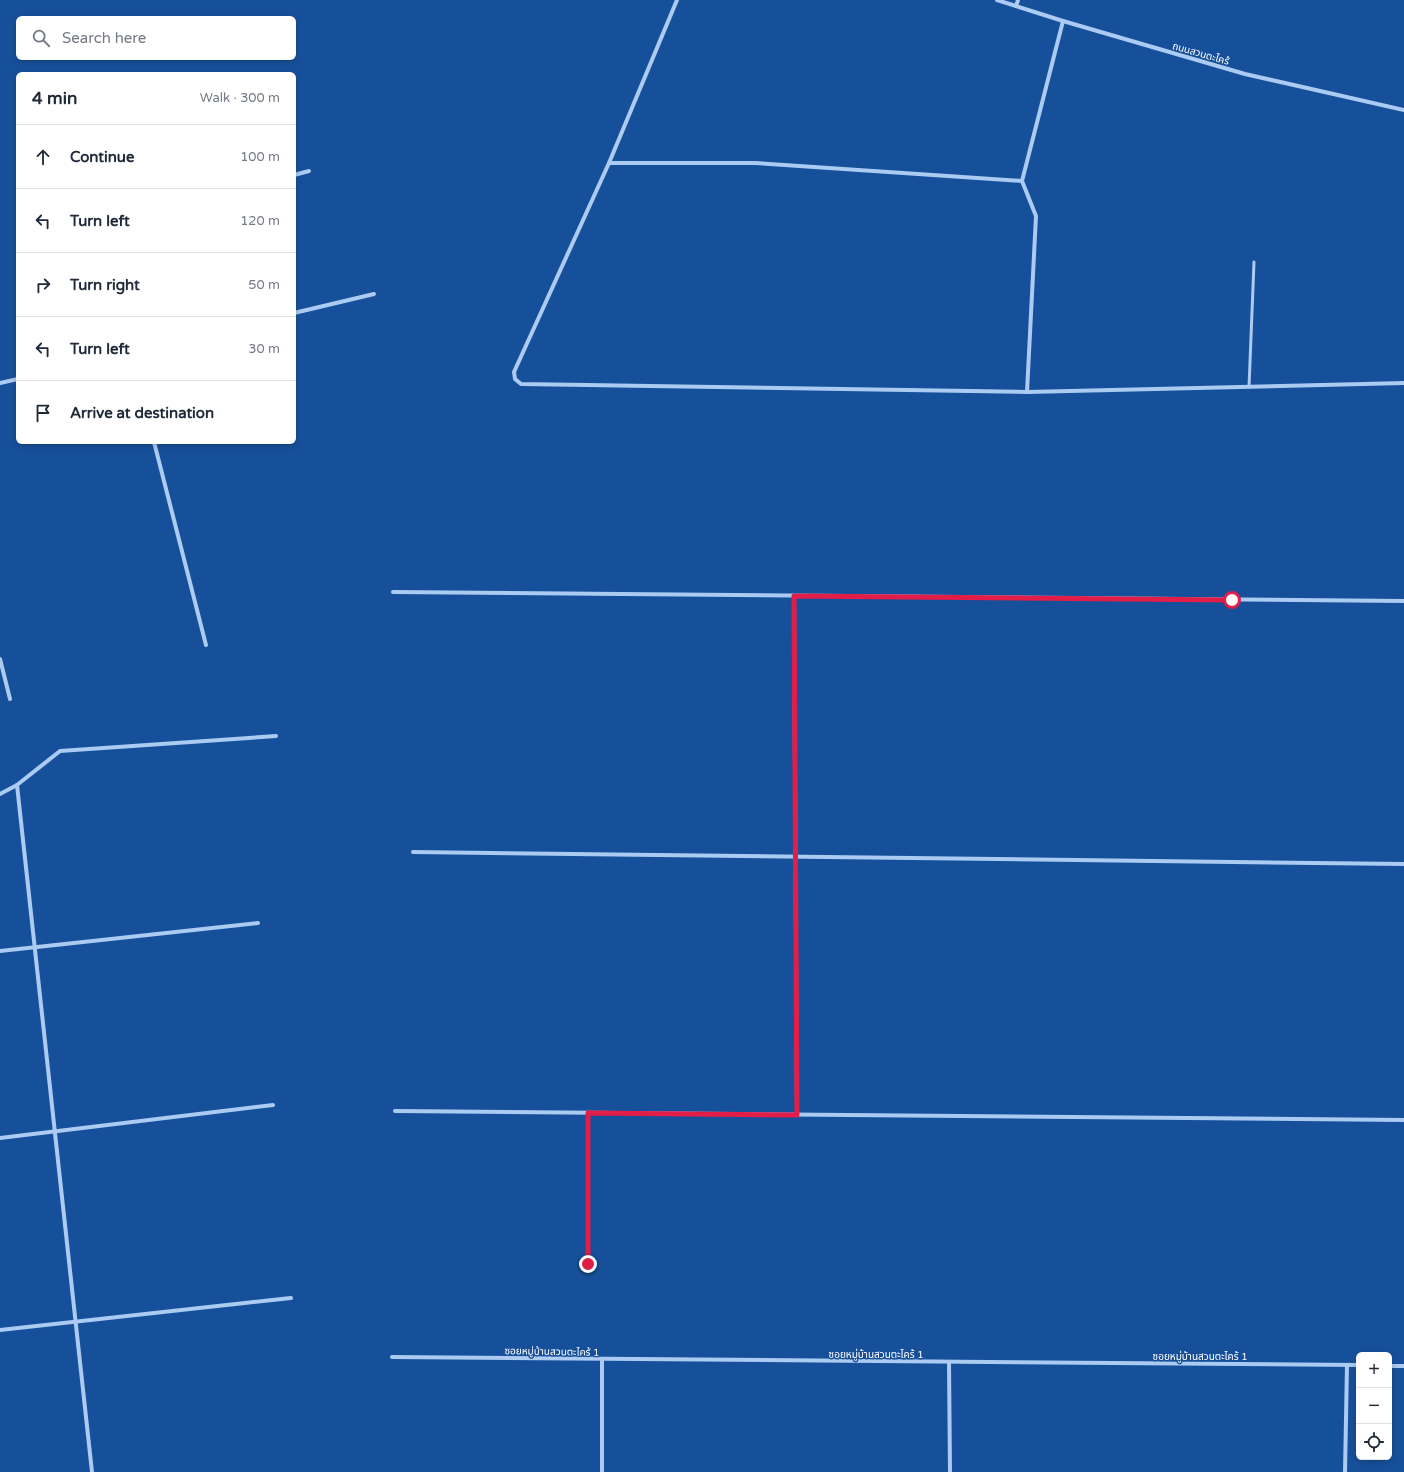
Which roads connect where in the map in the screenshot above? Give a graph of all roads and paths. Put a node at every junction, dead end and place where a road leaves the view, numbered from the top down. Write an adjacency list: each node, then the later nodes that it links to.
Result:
1 (677, 0): 7 (street)
2 (997, 0): 4 (street, ถนนสวนตะไคร้)
3 (1018, 0): 4 (street)
4 (1016, 6): 5 (street, ถนนสวนตะไคร้)
5 (1063, 21): 6 (street, ถนนสวนตะไคร้); 10 (street)
6 (1404, 110)
7 (609, 163): 10 (street); 18 (street)
8 (309, 171): 9 (street)
9 (296, 174)
10 (1022, 181): 18 (street)
11 (1254, 262): 17 (lane)
12 (374, 294): 13 (street)
13 (296, 313)
14 (16, 379): 15 (street)
15 (0, 383)
16 (1404, 383): 17 (street)
17 (1249, 387): 18 (street)
18 (1027, 392)
19 (155, 444): 23 (street)
20 (393, 592): 21 (street)
21 (794, 596): 22 (street); 30 (street)
22 (1404, 601)
23 (206, 645)
24 (0, 659): 25 (street)
25 (10, 699)
26 (276, 736): 27 (street)
27 (17, 785): 28 (street); 33 (street)
28 (0, 794)
29 (413, 852): 30 (street)
30 (795, 856): 31 (street); 38 (street)
31 (1404, 864)
32 (258, 923): 33 (street)
33 (35, 946): 34 (street); 40 (street)
34 (0, 951)
35 (273, 1105): 40 (street)
36 (395, 1111): 37 (street)
37 (588, 1113): 38 (street); 42 (street)
38 (797, 1115): 39 (street)
39 (1404, 1120)
40 (55, 1131): 41 (street); 44 (street)
41 (0, 1138)
42 (588, 1264)
43 (291, 1298): 44 (street)
44 (76, 1321): 45 (street); 53 (street)
45 (0, 1330)
46 (392, 1357): 47 (street, ซอยหมู่บ้านสวนตะไคร้ 1)
47 (602, 1360): 48 (street, ซอยหมู่บ้านสวนตะไคร้ 1); 54 (street)
48 (949, 1362): 49 (street, ซอยหมู่บ้านสวนตะไคร้ 1); 55 (street)
49 (1347, 1365): 50 (street, ซอยหมู่บ้านสวนตะไคร้ 1); 56 (street)
50 (1356, 1365)
51 (1392, 1366): 52 (street)
52 (1404, 1366)
53 (92, 1472)
54 (602, 1472)
55 (950, 1472)
56 (1345, 1472)

